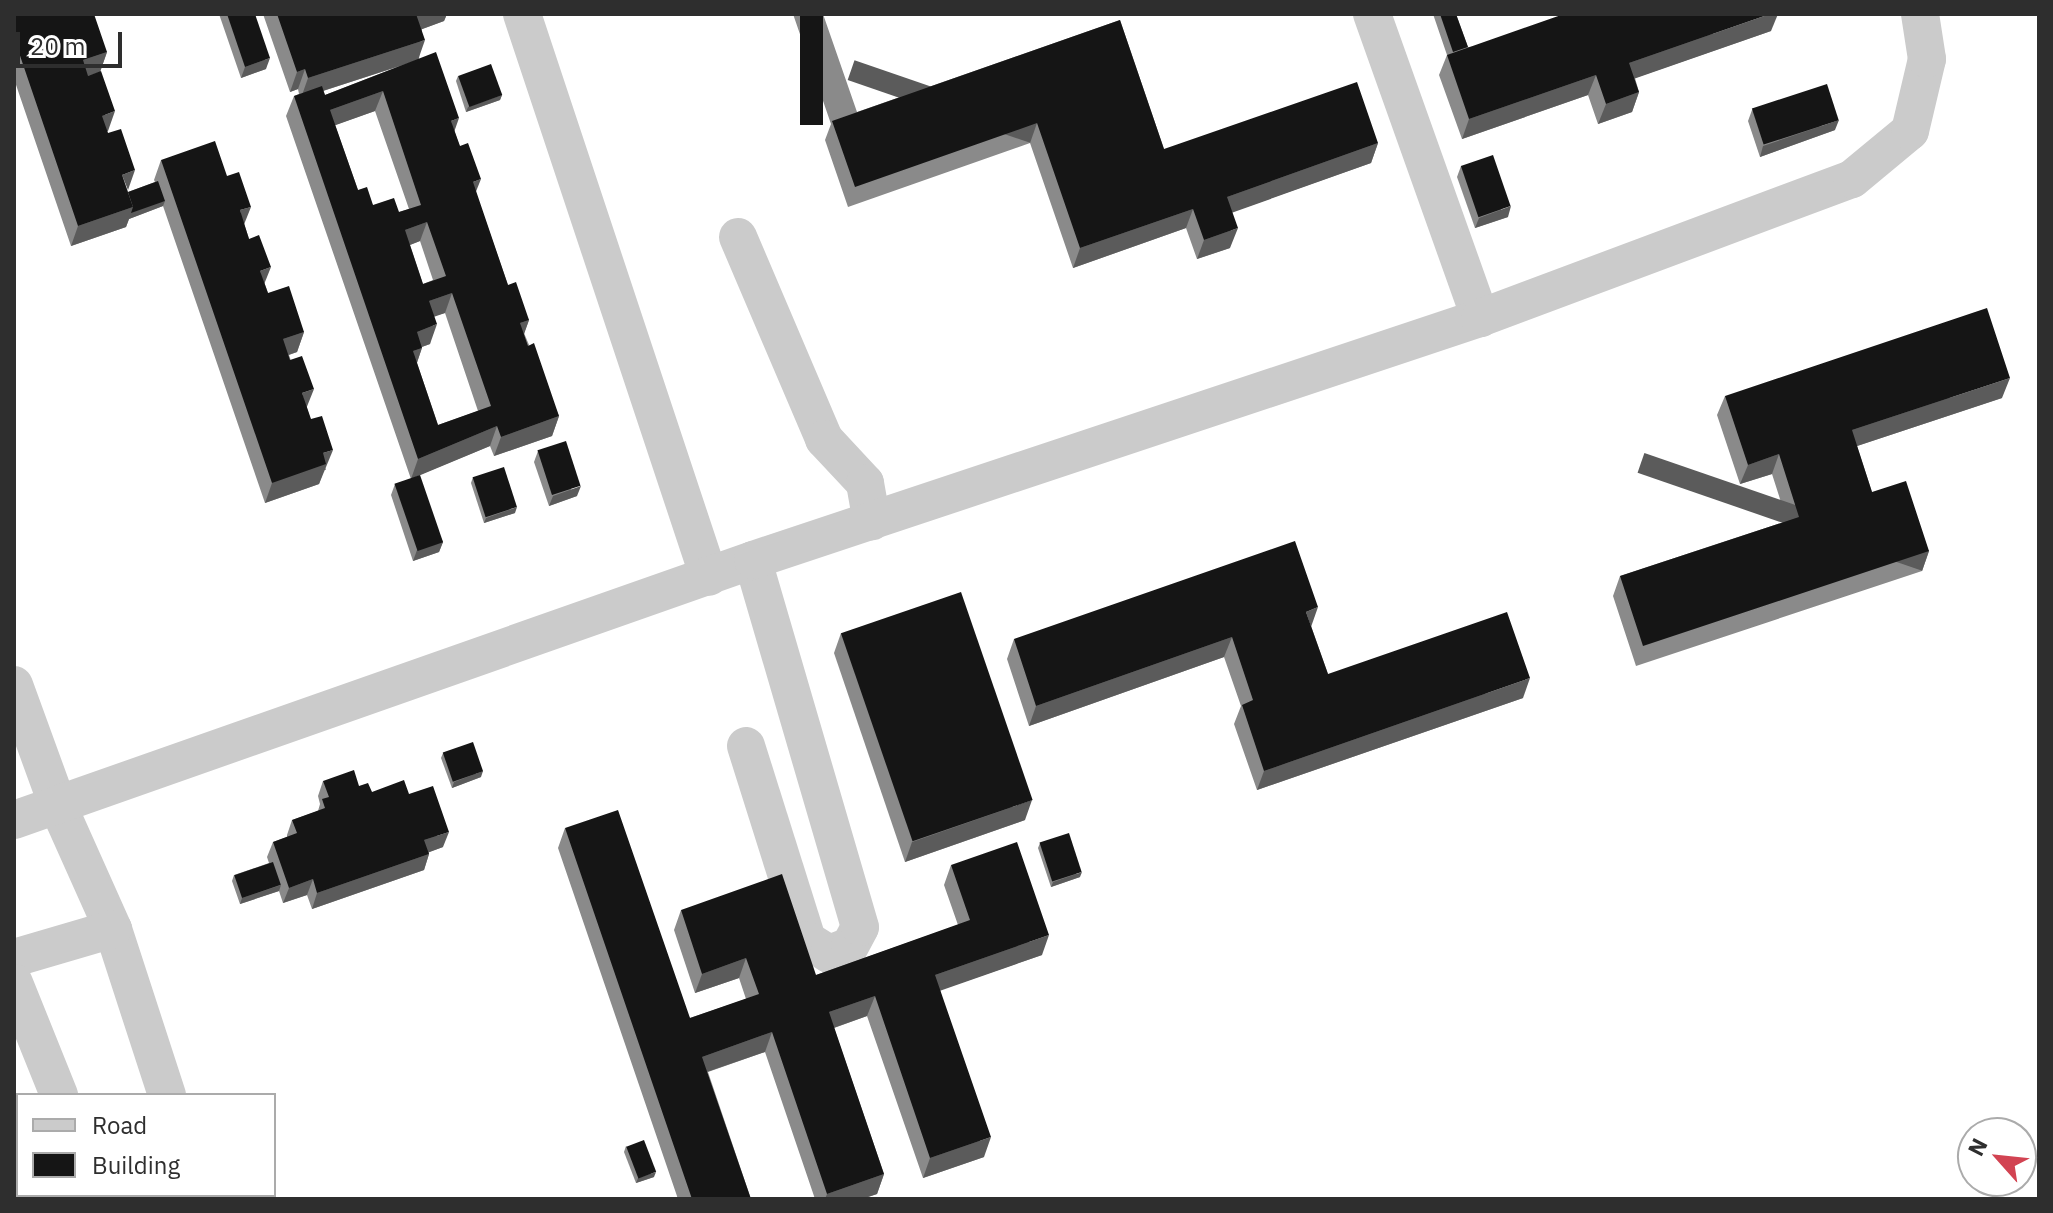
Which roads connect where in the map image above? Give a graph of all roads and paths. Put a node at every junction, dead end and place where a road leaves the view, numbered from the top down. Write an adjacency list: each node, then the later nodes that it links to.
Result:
1 (522, 14): 8 (lane)
2 (1372, 14): 5 (lane)
3 (1920, 14): 5 (lane)
4 (738, 237): 6 (lane)
5 (1480, 318): 6 (lane)
6 (872, 521): 7 (lane)
7 (753, 560): 8 (lane); 10 (lane)
8 (709, 577): 11 (lane)
9 (14, 685): 11 (lane)
10 (746, 746)
11 (58, 806): 12 (lane); 13 (lane)
12 (14, 820)
13 (113, 929): 14 (lane); 17 (lane)
14 (14, 958)
15 (14, 983): 16 (lane)
16 (58, 1093)
17 (166, 1093)

